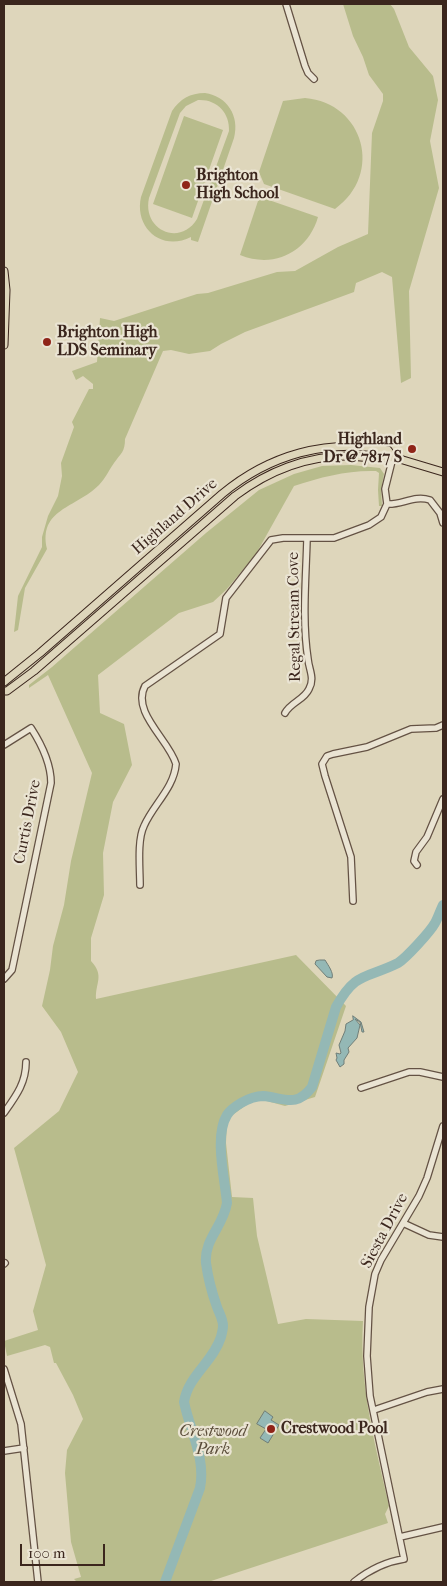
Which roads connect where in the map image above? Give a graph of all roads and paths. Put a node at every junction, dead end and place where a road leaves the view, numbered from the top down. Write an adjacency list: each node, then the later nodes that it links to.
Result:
1 (286, 4): 2 (street)
2 (314, 79)
3 (4, 271): 4 (main road)
4 (4, 345)
5 (393, 457): 6 (main road, Highland Drive); 7 (street); 10 (main road, Highland Drive); 11 (main road, Highland Drive)
6 (443, 472)
7 (387, 504): 8 (street); 9 (street)
8 (443, 523)
9 (307, 538): 12 (street, Regal Stream Cove); 17 (street)
10 (4, 682)
11 (4, 691)
12 (284, 713)
13 (443, 725): 18 (street)
14 (4, 745): 19 (street, Curtis Drive)
15 (443, 799): 16 (street)
16 (417, 865)
17 (140, 885)
18 (353, 901)
19 (4, 980)
20 (26, 1062): 23 (street)
21 (443, 1077): 22 (street)
22 (361, 1088)
23 (4, 1113)
24 (443, 1126): 25 (street, Siesta Drive)
25 (403, 1223): 26 (street); 29 (street, Siesta Drive)
26 (443, 1237)
27 (4, 1369): 30 (street)
28 (443, 1389): 29 (street)
29 (374, 1410): 33 (street, Siesta Drive)
30 (24, 1448): 31 (street); 34 (street)
31 (4, 1451)
32 (443, 1527): 33 (street)
33 (400, 1537): 35 (street, Siesta Drive)
34 (38, 1582)
35 (354, 1582)

